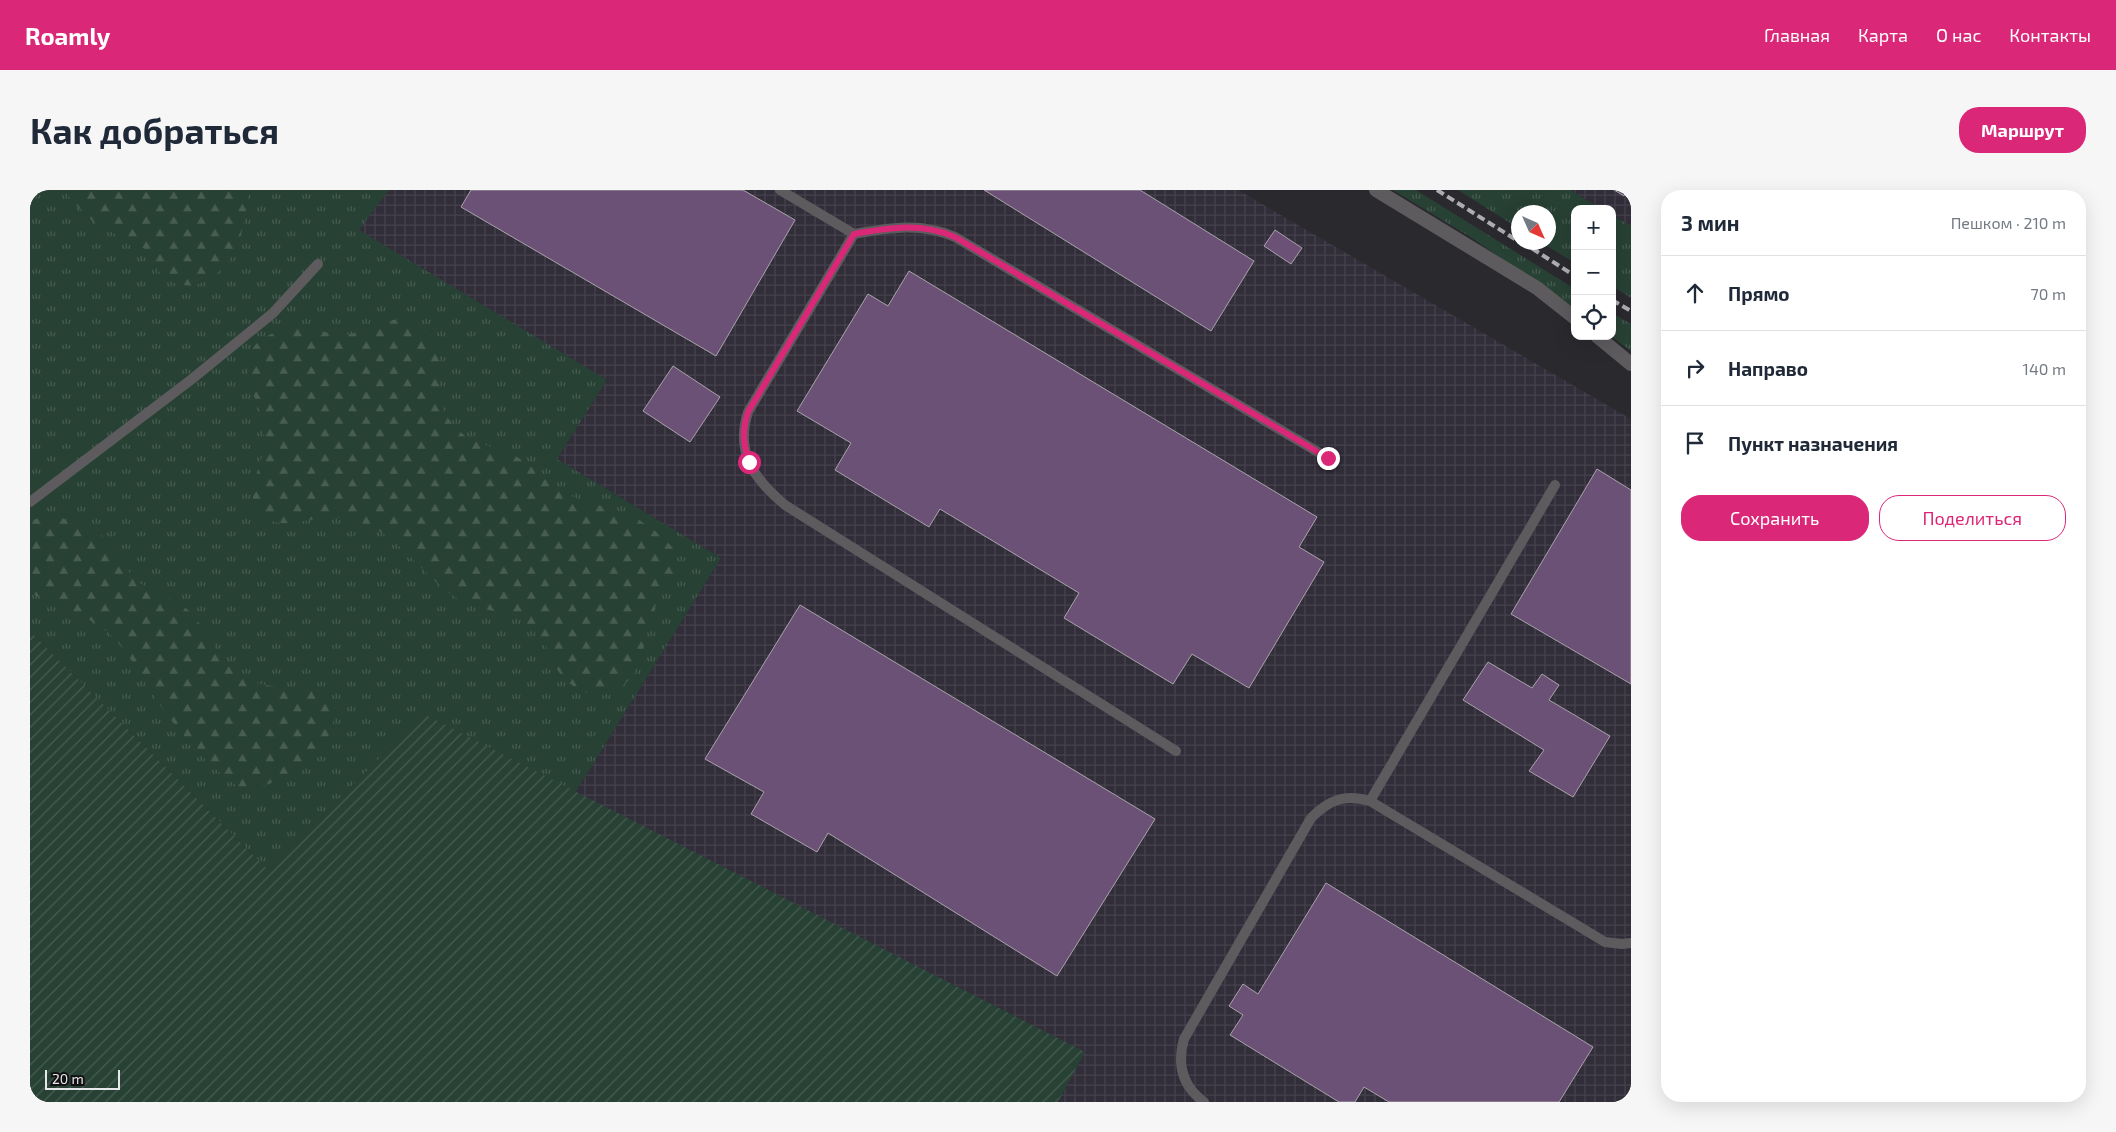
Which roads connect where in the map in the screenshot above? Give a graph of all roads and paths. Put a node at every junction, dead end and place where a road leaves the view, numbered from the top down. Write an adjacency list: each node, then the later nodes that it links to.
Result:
1 (780, 190): 3 (lane)
2 (1376, 190): 5 (street)
3 (854, 234): 8 (lane); 11 (lane)
4 (318, 264): 10 (lane)
5 (1571, 315)
6 (1602, 340): 7 (street)
7 (1631, 364)
8 (1328, 458)
9 (1556, 486): 12 (lane)
10 (30, 502)
11 (1176, 751)
12 (1370, 801): 13 (lane); 14 (lane)
13 (1631, 943)
14 (1204, 1102)

